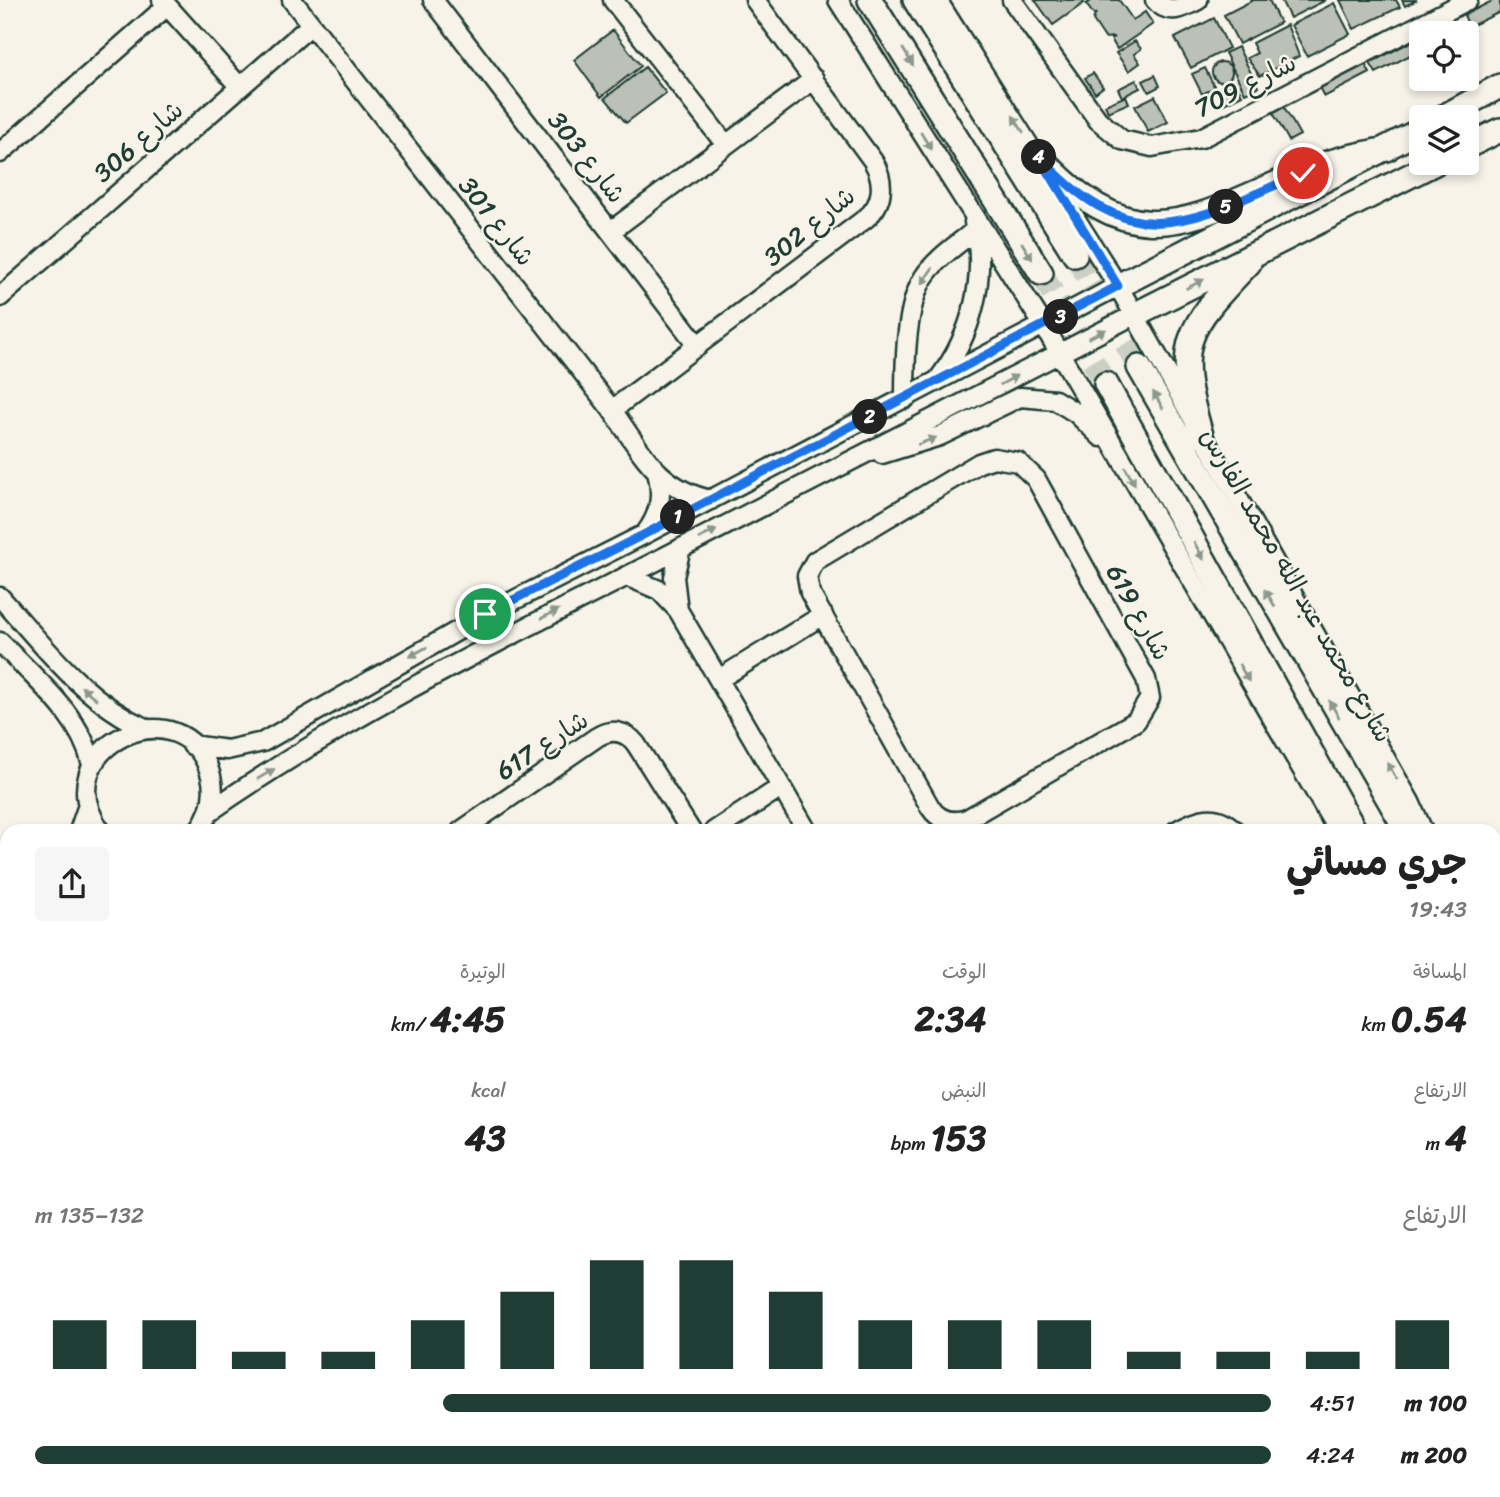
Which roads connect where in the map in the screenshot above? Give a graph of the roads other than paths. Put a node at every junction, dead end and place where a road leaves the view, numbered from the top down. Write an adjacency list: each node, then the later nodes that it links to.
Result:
1 (292, 0): 14 (street, شارع 301)
2 (433, 0): 28 (street, شارع 303)
3 (614, 0): 22 (street)
4 (755, 0): 15 (street, شارع 302)
5 (838, 0): 27 (street, one-way to 27)
6 (870, 0): 31 (main road, one-way to 31)
7 (915, 0): 30 (main road)
8 (937, 0): 25 (street, one-way to 8)
9 (1012, 0): 12 (street, شارع 709)
10 (1155, 0): 11 (street)
11 (1198, 0)
12 (1468, 0)
13 (164, 3): 16 (street); 24 (street)
14 (311, 25): 16 (street, شارع 306); 42 (street, شارع 301)
15 (814, 79): 22 (street); 36 (street, شارع 302)
16 (240, 86): 33 (street, شارع 306)
17 (1500, 86): 18 (main road)
18 (1465, 105)
19 (1500, 130): 21 (main road)
20 (1409, 137): 23 (main road)
21 (1479, 140)
22 (726, 145): 28 (street)
23 (1387, 149): 25 (main road); 32 (main road)
24 (0, 153)
25 (1038, 155): 32 (street)
26 (1411, 175): 29 (main road)
27 (973, 220): 35 (street); 39 (street); 41 (street, one-way to 41)
28 (611, 231): 36 (street, شارع 303)
29 (1260, 250): 34 (main road, one-way to 29); 43 (main road)
30 (1075, 254)
31 (1041, 273)
32 (1118, 286): 34 (street); 35 (street)
33 (0, 297)
34 (1134, 315): 37 (street, one-way to 34); 43 (street)
35 (1044, 326): 37 (street); 39 (street)
36 (698, 346): 42 (street, شارع 302)
37 (1059, 354): 44 (street); 45 (street, one-way to 37)
38 (1139, 367): 73 (main road, شارع محمد عبد الله محمد الفارس, one-way to 38)
39 (935, 384): 41 (street)
40 (1105, 384): 72 (main road, one-way to 72)
41 (905, 399): 47 (street)
42 (612, 410): 46 (street, شارع 301)
43 (1201, 435): 74 (street, one-way to 43)
44 (1114, 448): 45 (street, one-way to 44); 71 (street, one-way to 71)
45 (862, 457): 49 (street, one-way to 45)
46 (658, 476): 47 (street, شارع 301); 48 (street)
47 (711, 500): 48 (street)
48 (645, 534): 57 (street, one-way to 57)
49 (681, 548): 50 (street); 52 (street)
50 (625, 576): 52 (street); 61 (street, one-way to 50)
51 (0, 597): 56 (street, one-way to 51)
52 (678, 610): 55 (street)
53 (823, 615): 53 (street, شارع 619); 55 (street)
54 (0, 642): 58 (street)
55 (719, 679): 59 (street)
56 (146, 729): 57 (street); 58 (street)
57 (192, 745): 61 (street)
58 (92, 765): 60 (street)
59 (782, 787): 67 (street); 68 (street)
60 (88, 805): 62 (street); 63 (street)
61 (209, 811): 64 (street)
62 (81, 824)
63 (98, 824)
64 (202, 824)
65 (471, 824): 66 (street, شارع 617)
66 (687, 824)
67 (725, 824)
68 (803, 824)
69 (1188, 824): 70 (street)
70 (1226, 824)
71 (1334, 824)
72 (1351, 824)
73 (1403, 824)
74 (1420, 824)

